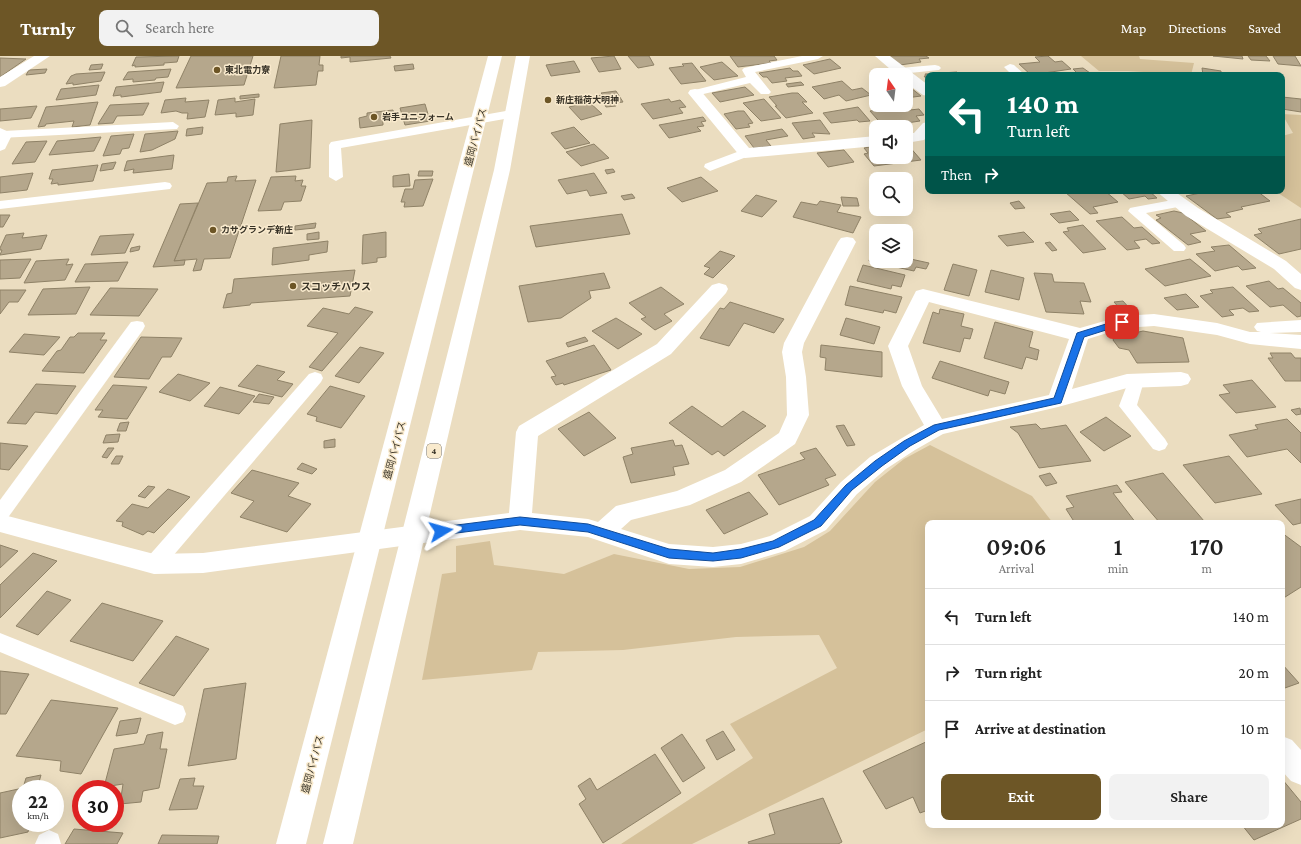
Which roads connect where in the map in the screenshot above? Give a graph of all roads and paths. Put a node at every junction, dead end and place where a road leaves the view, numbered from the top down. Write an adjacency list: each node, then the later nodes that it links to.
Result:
1 (43, 56): 13 (main road)
2 (495, 56): 18 (main road, 盛岡バイパス)
3 (523, 56): 17 (main road, 4)
4 (818, 56): 11 (lane)
5 (882, 56): 7 (main road)
6 (1010, 67): 10 (lane)
7 (896, 68)
8 (935, 68): 9 (lane)
9 (913, 72)
10 (1016, 72)
11 (753, 79): 15 (lane); 16 (lane)
12 (913, 81): 14 (main road)
13 (0, 83)
14 (925, 90)
15 (695, 92): 24 (main road)
16 (765, 92)
17 (512, 114): 18 (lane); 56 (main road, 4)
18 (479, 120): 26 (lane); 55 (main road, 盛岡バイパス)
19 (173, 126): 22 (lane)
20 (925, 130): 21 (main road)
21 (913, 137)
22 (1, 138)
23 (869, 142): 24 (main road)
24 (745, 154): 25 (lane)
25 (710, 167)
26 (336, 177)
27 (165, 186): 30 (lane)
28 (1168, 194): 29 (main road)
29 (1178, 203): 32 (lane); 33 (main road)
30 (0, 205)
31 (847, 242): 49 (main road)
32 (1179, 248)
33 (1301, 284)
34 (719, 289): 47 (main road)
35 (137, 326): 46 (lane)
36 (1301, 326): 37 (main road)
37 (1217, 329): 38 (main road); 39 (main road)
38 (1080, 335): 43 (main road); 44 (main road)
39 (1301, 342)
40 (315, 378): 50 (lane)
41 (1181, 379): 42 (main road)
42 (1136, 381): 43 (main road); 45 (lane)
43 (1058, 400): 44 (main road)
44 (937, 428): 49 (main road)
45 (1159, 444)
46 (0, 514)
47 (520, 521): 49 (main road); 50 (main road)
48 (0, 523): 50 (main road)
49 (602, 532)
50 (154, 564)
51 (0, 642): 52 (lane)
52 (176, 714)
53 (1285, 753): 54 (main road)
54 (1301, 772)
55 (291, 844)
56 (338, 844)

